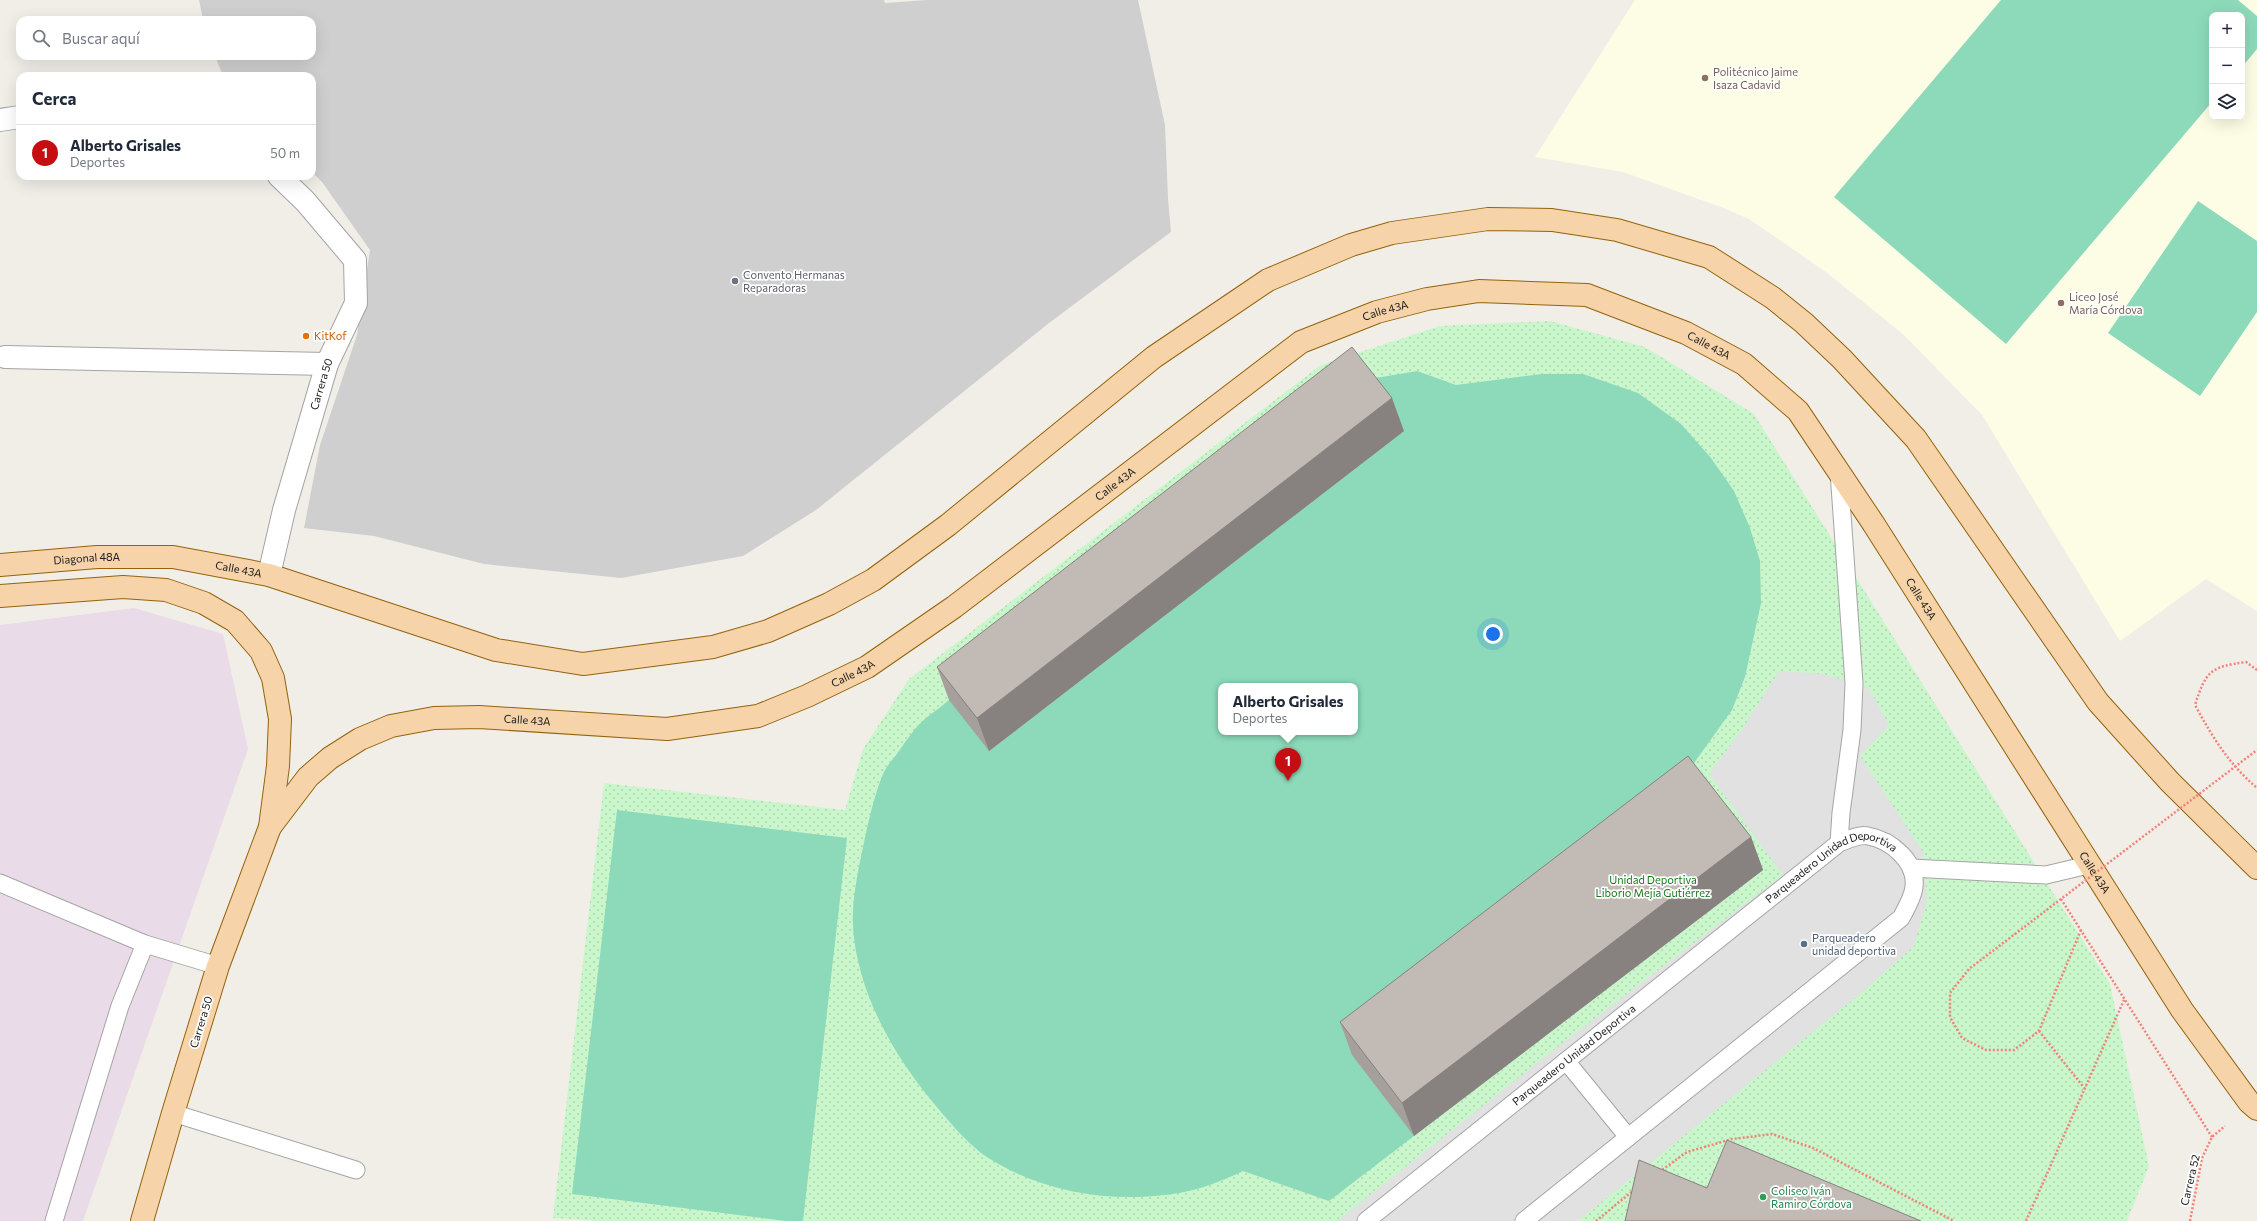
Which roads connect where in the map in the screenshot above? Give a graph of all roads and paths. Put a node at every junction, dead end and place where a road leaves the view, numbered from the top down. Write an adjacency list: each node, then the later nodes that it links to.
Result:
1 (16, 118): 2 (street)
2 (0, 120)
3 (283, 180): 5 (street, Carrera 50)
4 (5, 357): 5 (street)
5 (327, 364): 9 (street, Carrera 50)
6 (1839, 472): 14 (main road, Calle 43A); 15 (lane); 16 (main road, Calle 43A)
7 (173, 558): 8 (main road, Diagonal 48A); 9 (main road, Calle 43A)
8 (0, 565)
9 (269, 575): 18 (main road, Calle 43A)
10 (0, 596): 14 (main road)
11 (2257, 670): 13 (path)
12 (2257, 750): 25 (path, bridge)
13 (2257, 788)
14 (270, 827): 23 (main road, Carrera 50)
15 (1839, 844): 17 (lane, Parqueadero Unidad Deportiva); 26 (lane, Parqueadero Unidad Deportiva)
16 (2088, 864): 19 (lane); 28 (main road, Calle 43A)
17 (1911, 868): 19 (lane); 31 (lane, Parqueadero Unidad Deportiva)
18 (2257, 868)
19 (2046, 875): 21 (path)
20 (0, 883): 22 (lane)
21 (2081, 930): 24 (path); 25 (path, bridge)
22 (145, 944): 23 (lane); 36 (lane)
23 (218, 966): 29 (main road, Carrera 50)
24 (2124, 1000): 27 (path); 32 (path)
25 (2039, 1031): 27 (path)
26 (1566, 1061): 31 (lane); 38 (lane, Parqueadero Unidad Deportiva)
27 (2084, 1089): 42 (path)
28 (2257, 1108)
29 (173, 1113): 33 (lane); 37 (main road, Carrera 50)
30 (2225, 1126): 32 (path, Carrera 52)
31 (1628, 1137): 39 (lane, Parqueadero Unidad Deportiva)
32 (2212, 1137): 43 (path, Carrera 52)
33 (356, 1170)
34 (1658, 1172): 41 (path)
35 (1640, 1186): 40 (path)
36 (54, 1221)
37 (142, 1221)
38 (1366, 1221)
39 (1524, 1221)
40 (1596, 1221)
41 (1954, 1221)
42 (2026, 1221)
43 (2190, 1221)

